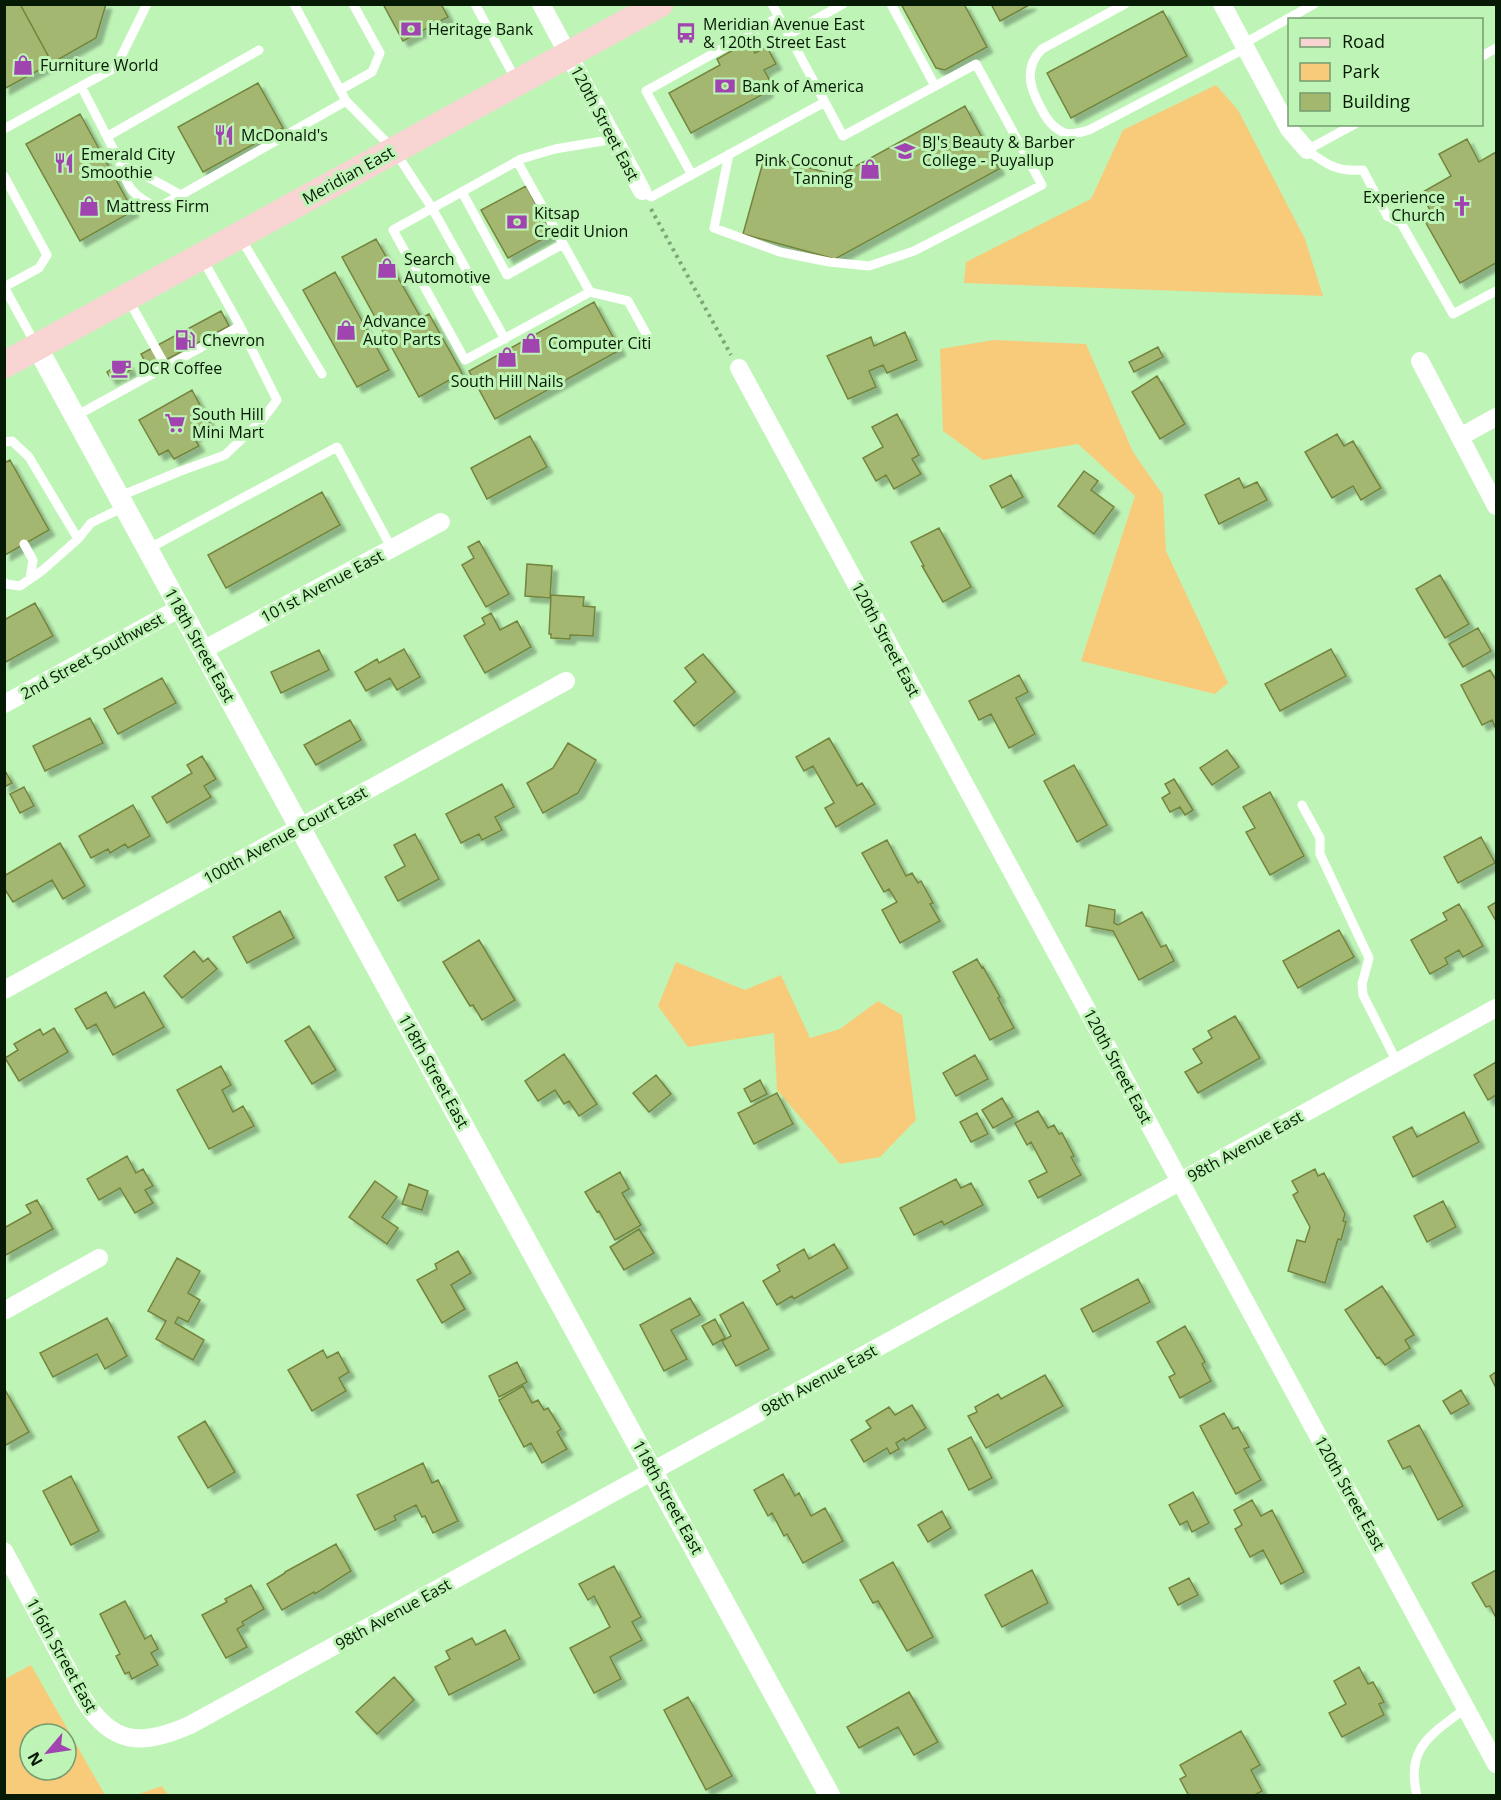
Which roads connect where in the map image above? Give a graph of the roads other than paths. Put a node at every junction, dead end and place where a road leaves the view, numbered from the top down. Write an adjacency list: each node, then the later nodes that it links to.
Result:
1 (147, 4): 23 (lane)
2 (294, 4): 25 (lane)
3 (353, 4): 25 (lane)
4 (475, 4): 22 (lane)
5 (541, 4): 20 (street, 120th Street East)
6 (660, 4): 20 (main road, Meridian East)
7 (772, 4): 13 (lane)
8 (843, 4): 16 (lane)
9 (891, 4): 24 (lane)
10 (1125, 4): 17 (lane)
11 (1222, 4): 17 (street)
12 (1314, 4): 14 (lane)
13 (779, 17): 16 (lane); 37 (lane)
14 (1291, 18)
15 (1288, 20): 17 (lane)
16 (788, 34): 27 (lane)
17 (1244, 46): 33 (street)
18 (1497, 48): 21 (lane)
19 (259, 50): 30 (lane)
20 (568, 54): 22 (main road, Meridian East); 31 (street, 120th Street East)
21 (1483, 55)
22 (518, 82): 32 (main road, Meridian East)
23 (81, 86): 29 (lane); 30 (lane)
24 (935, 86): 27 (lane); 34 (lane)
25 (340, 90): 26 (lane)
26 (346, 101): 32 (lane); 41 (lane)
27 (825, 102): 34 (lane)
28 (1351, 126): 33 (lane)
29 (4, 129)
30 (108, 136): 36 (lane)
31 (615, 139): 35 (lane); 39 (street, 120th Street East)
32 (394, 150): 42 (lane); 43 (main road, Meridian East)
33 (1307, 150): 47 (lane)
34 (729, 154): 37 (lane)
35 (517, 161): 40 (lane); 44 (lane)
36 (120, 162): 41 (lane); 41 (lane)
37 (692, 175): 39 (lane)
38 (4, 176): 46 (lane)
39 (642, 191)
40 (462, 192): 42 (lane); 44 (lane)
41 (181, 195)
42 (432, 208): 52 (lane); 52 (lane)
43 (239, 235): 45 (main road, Meridian East); 58 (lane)
44 (563, 244): 48 (lane)
45 (201, 256): 49 (main road, Meridian East); 50 (lane)
46 (4, 287): 53 (lane)
47 (1497, 291)
48 (590, 292): 51 (lane); 52 (lane)
49 (127, 297): 53 (main road, Meridian East); 56 (lane)
50 (240, 326): 56 (lane); 63 (lane)
51 (648, 337)
52 (504, 339)
53 (37, 347): 55 (main road, Meridian East); 59 (street, 118th Street East)
54 (1420, 361): 61 (street)
55 (4, 364)
56 (166, 367): 59 (lane)
57 (739, 368): 81 (street, 120th Street East)
58 (322, 374)
59 (74, 417): 63 (street, 118th Street East)
60 (1497, 417): 61 (street)
61 (1460, 437): 64 (street)
62 (4, 442): 66 (lane)
63 (121, 502): 66 (lane); 68 (street, 118th Street East)
64 (1497, 506)
65 (441, 522): 69 (street, 101st Avenue East)
66 (78, 539): 70 (lane)
67 (24, 544): 70 (lane)
68 (148, 549): 69 (lane); 72 (street, 118th Street East)
69 (392, 549): 73 (street, 101st Avenue East)
70 (30, 579): 71 (lane)
71 (4, 582)
72 (180, 608): 73 (street, 118th Street East); 75 (street, 2nd Street Southwest)
73 (203, 650): 77 (street, 118th Street East)
74 (566, 681): 77 (street, 100th Avenue Court East)
75 (4, 704)
76 (1302, 805): 80 (lane)
77 (300, 827): 78 (street, 100th Avenue Court East); 84 (street, 118th Street East)
78 (4, 990)
79 (1497, 1008): 80 (street, 98th Avenue East)
80 (1397, 1062): 81 (street, 98th Avenue East)
81 (1180, 1182): 84 (street, 98th Avenue East); 86 (street, 120th Street East)
82 (99, 1258): 83 (street)
83 (4, 1311)
84 (653, 1471): 87 (street, 98th Avenue East); 89 (street, 118th Street East)
85 (4, 1551): 87 (street, 116th Street East)
86 (1466, 1708): 88 (street, 120th Street East); 90 (lane)
87 (137, 1739)
88 (1497, 1764)
89 (830, 1796)
90 (1417, 1796)

